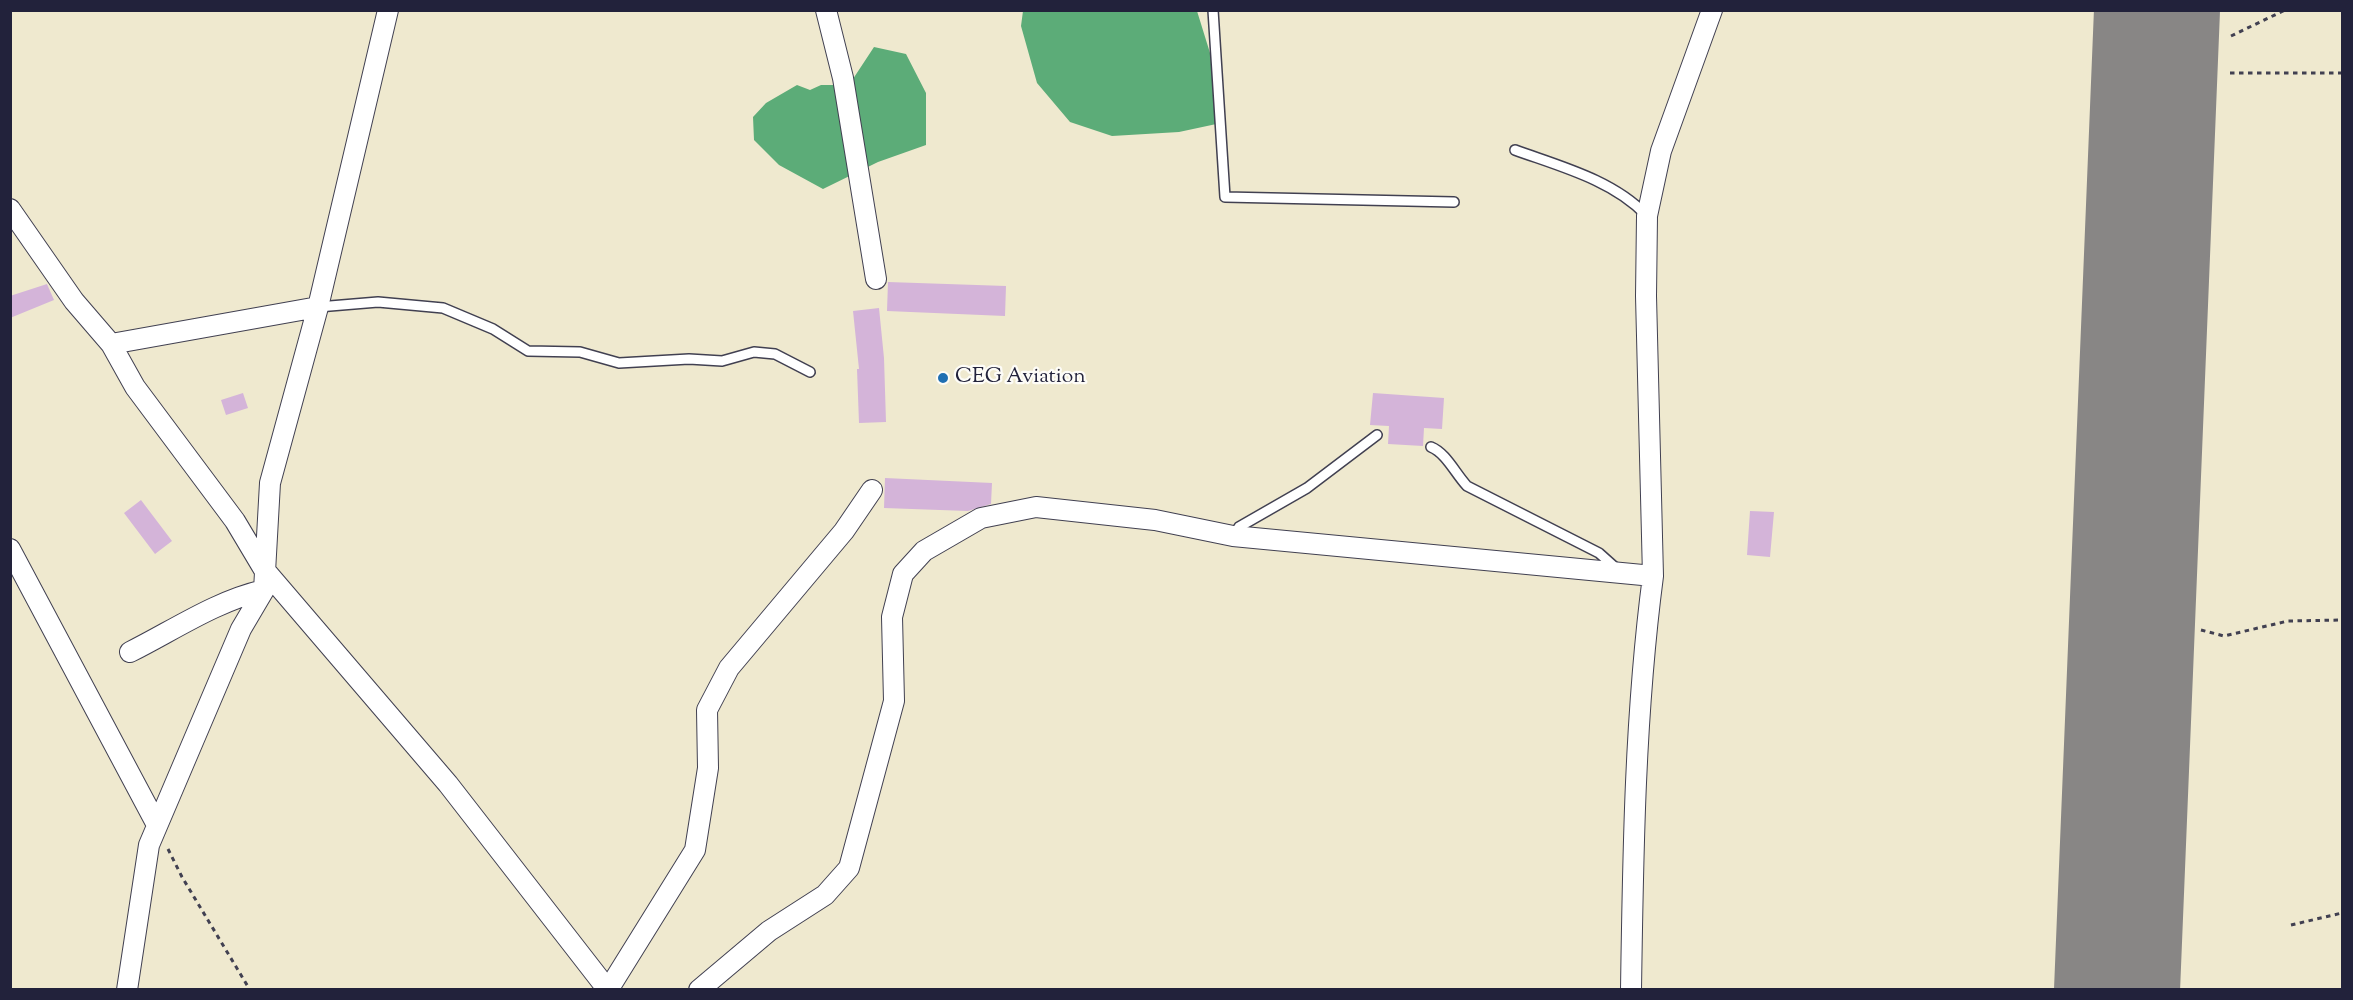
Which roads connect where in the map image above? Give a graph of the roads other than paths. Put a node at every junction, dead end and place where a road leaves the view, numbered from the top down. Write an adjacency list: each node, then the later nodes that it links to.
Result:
1 (388, 10): 11 (street)
2 (826, 10): 10 (street)
3 (1213, 10): 6 (lane)
4 (1712, 10): 8 (street)
5 (1515, 150): 8 (lane)
6 (1454, 202)
7 (10, 209): 9 (street)
8 (1647, 216): 21 (street)
9 (18, 233): 12 (street)
10 (876, 279)
11 (318, 307): 12 (street); 13 (lane); 19 (street)
12 (111, 344): 19 (street)
13 (810, 372)
14 (1377, 435): 17 (lane)
15 (1431, 447): 20 (lane)
16 (872, 490): 25 (street)
17 (1233, 536): 20 (street); 27 (street)
18 (10, 549): 24 (street)
19 (263, 568): 22 (street); 25 (street)
20 (1622, 574): 21 (street)
21 (1653, 576): 28 (street)
22 (264, 590): 23 (street); 24 (street)
23 (130, 652)
24 (157, 825): 26 (street)
25 (608, 989)
26 (127, 990)
27 (699, 990)
28 (1631, 990)

